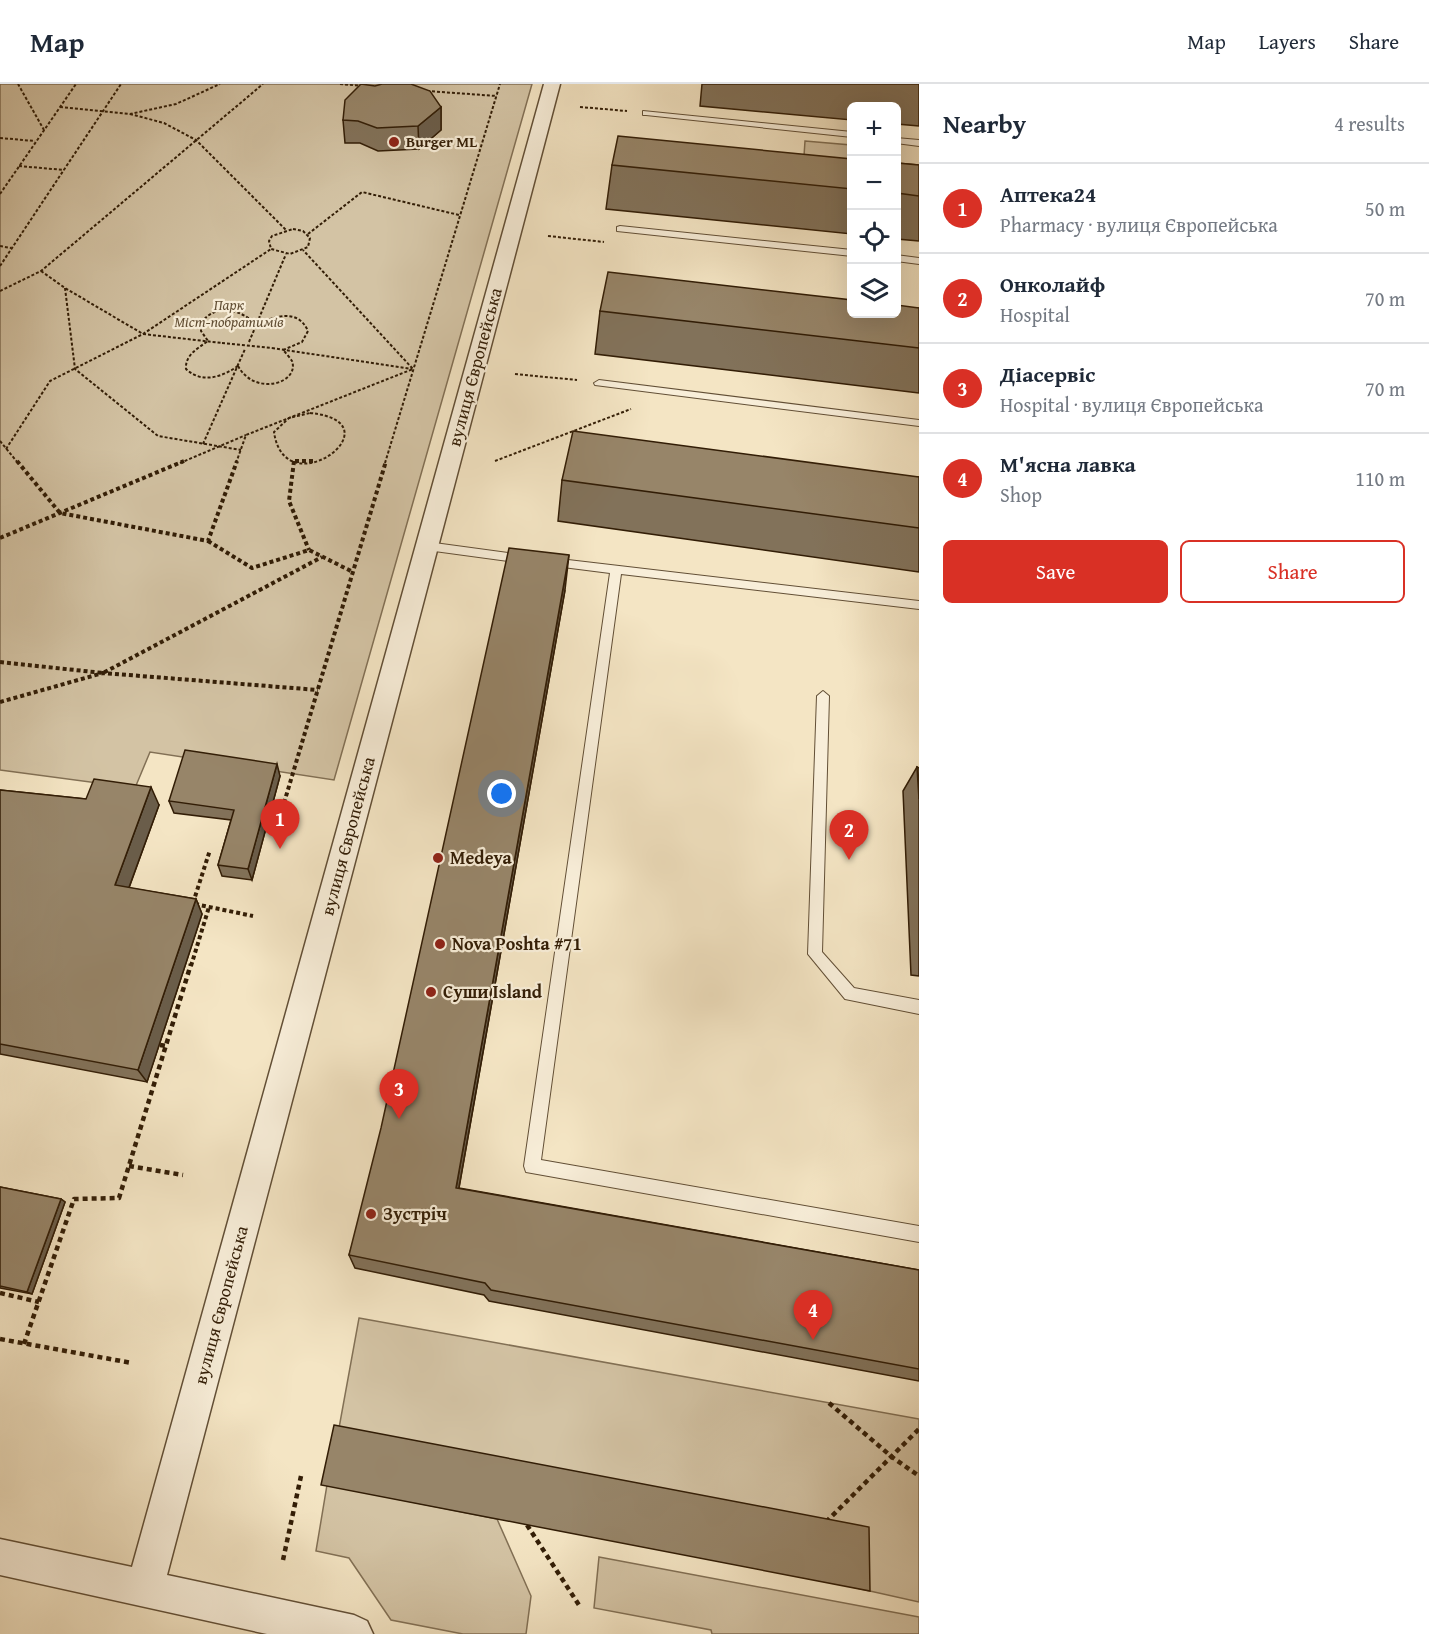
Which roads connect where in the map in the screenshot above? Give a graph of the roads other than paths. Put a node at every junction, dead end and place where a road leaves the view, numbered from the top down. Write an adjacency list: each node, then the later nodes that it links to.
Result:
1 (552, 84): 12 (street, вулиця Європейська)
2 (646, 113): 3 (lane)
3 (847, 134)
4 (901, 141): 5 (lane)
5 (919, 143)
6 (620, 229): 7 (lane)
7 (847, 253)
8 (901, 259): 9 (lane)
9 (919, 261)
10 (599, 383): 11 (lane)
11 (919, 423)
12 (427, 546): 13 (lane); 19 (street, вулиця Європейська)
13 (616, 571): 14 (lane); 17 (lane)
14 (919, 605)
15 (823, 696): 16 (lane)
16 (919, 1007)
17 (919, 1234)
18 (0, 1557): 19 (street)
19 (145, 1589): 20 (street)
20 (354, 1634)

